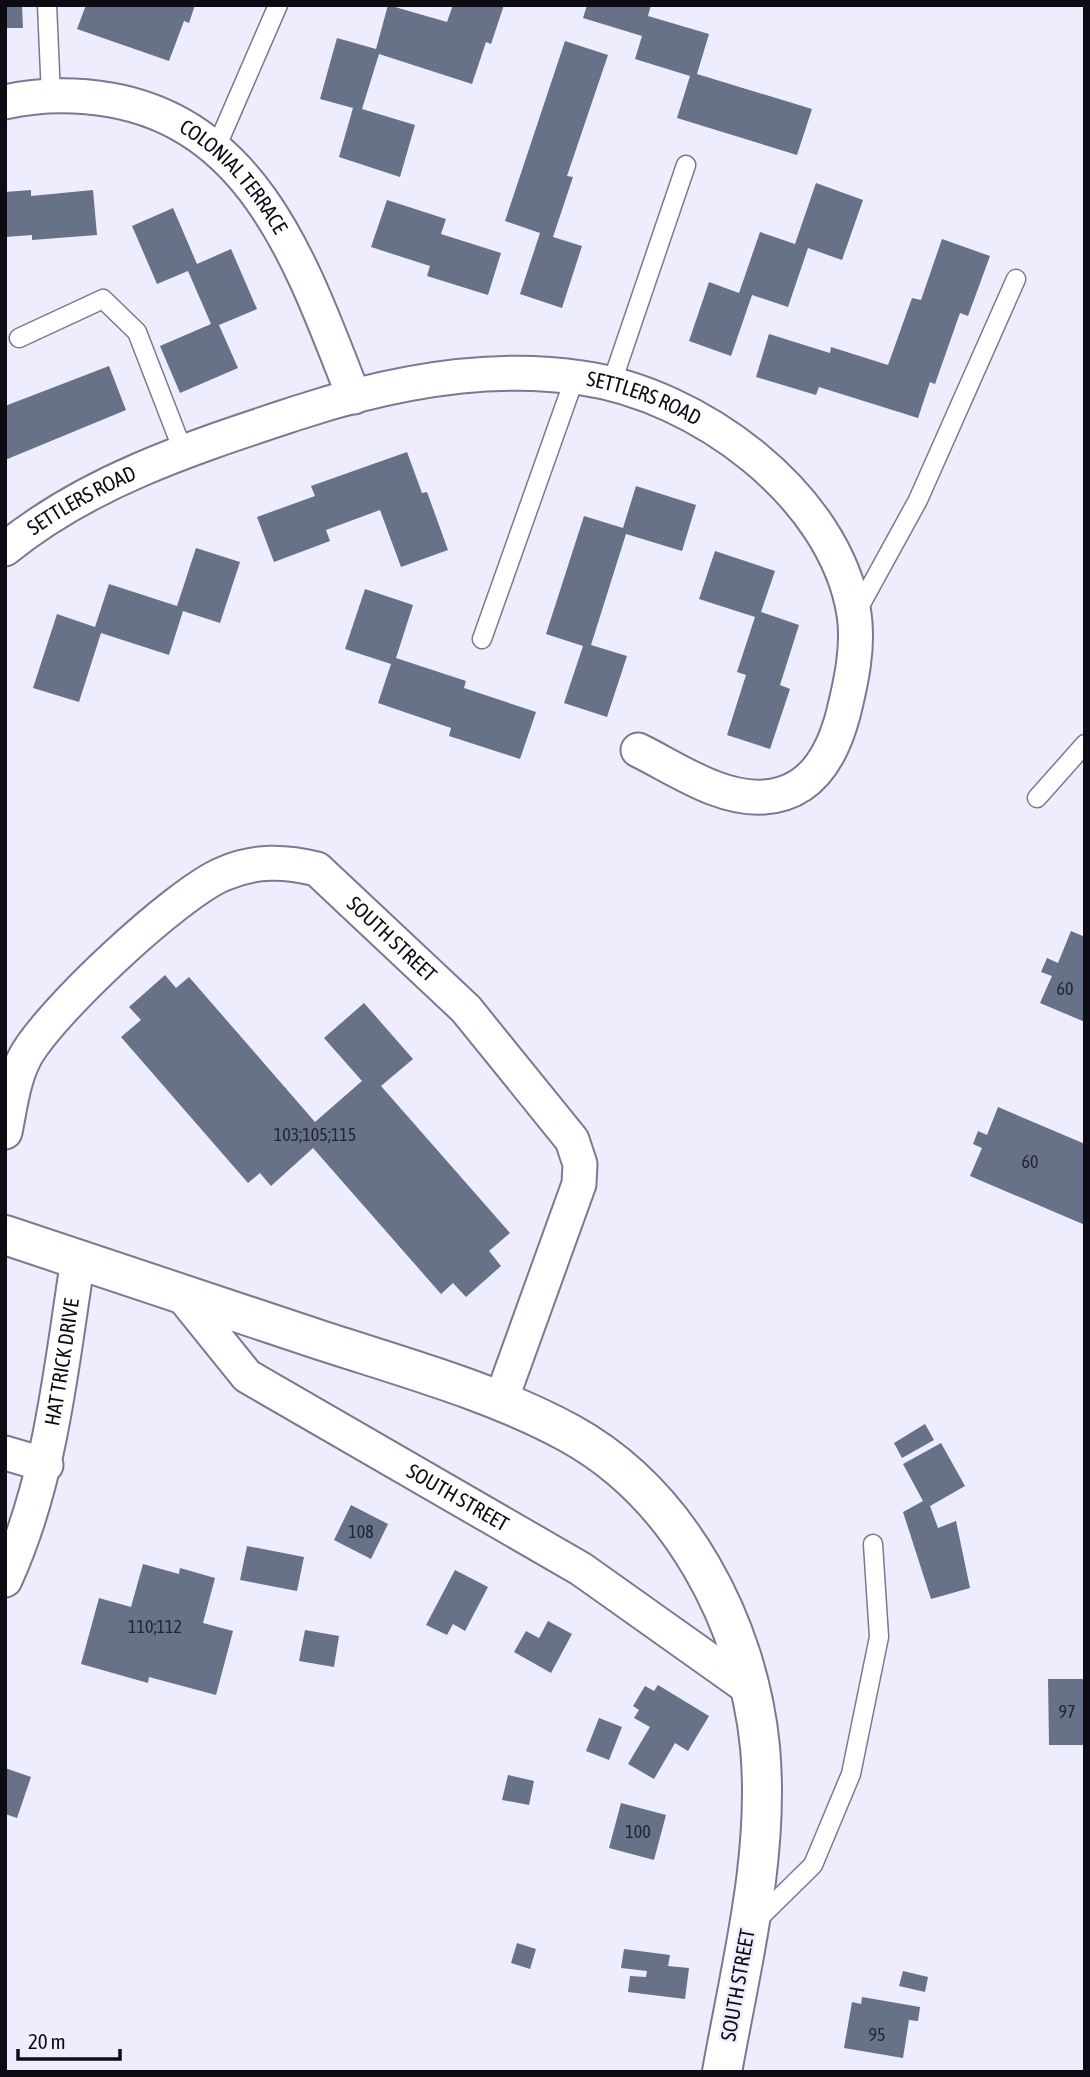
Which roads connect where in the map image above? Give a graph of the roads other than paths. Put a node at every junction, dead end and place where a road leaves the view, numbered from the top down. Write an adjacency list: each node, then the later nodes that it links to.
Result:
1 (47, 5): 3 (lane)
2 (278, 5): 5 (lane)
3 (51, 96): 4 (street, COLONIAL TERRACE); 5 (street, COLONIAL TERRACE)
4 (5, 102)
5 (216, 148): 11 (street, COLONIAL TERRACE)
6 (686, 165): 10 (lane)
7 (1016, 279): 14 (lane)
8 (19, 338): 12 (lane)
9 (575, 377): 10 (street, SETTLERS ROAD); 11 (street, SETTLERS ROAD); 15 (lane)
10 (611, 385): 14 (street, SETTLERS ROAD)
11 (354, 397): 12 (street, SETTLERS ROAD)
12 (183, 451): 13 (street, SETTLERS ROAD)
13 (5, 548)
14 (854, 615): 17 (street, SETTLERS ROAD)
15 (482, 639)
16 (1085, 744): 18 (lane)
17 (638, 750)
18 (1037, 798)
19 (5, 1132): 23 (street, SOUTH STREET)
20 (5, 1235): 21 (street, SOUTH STREET)
21 (78, 1259): 22 (street, SOUTH STREET); 25 (street, HAT TRICK DRIVE)
22 (180, 1293): 23 (street, SOUTH STREET); 28 (street, SOUTH STREET)
23 (500, 1403): 28 (street, SOUTH STREET)
24 (5, 1452): 25 (street)
25 (46, 1465): 27 (street, HAT TRICK DRIVE)
26 (873, 1545): 29 (lane)
27 (5, 1580)
28 (751, 1689): 29 (street, SOUTH STREET)
29 (747, 1929): 30 (street, SOUTH STREET)
30 (722, 2072)

